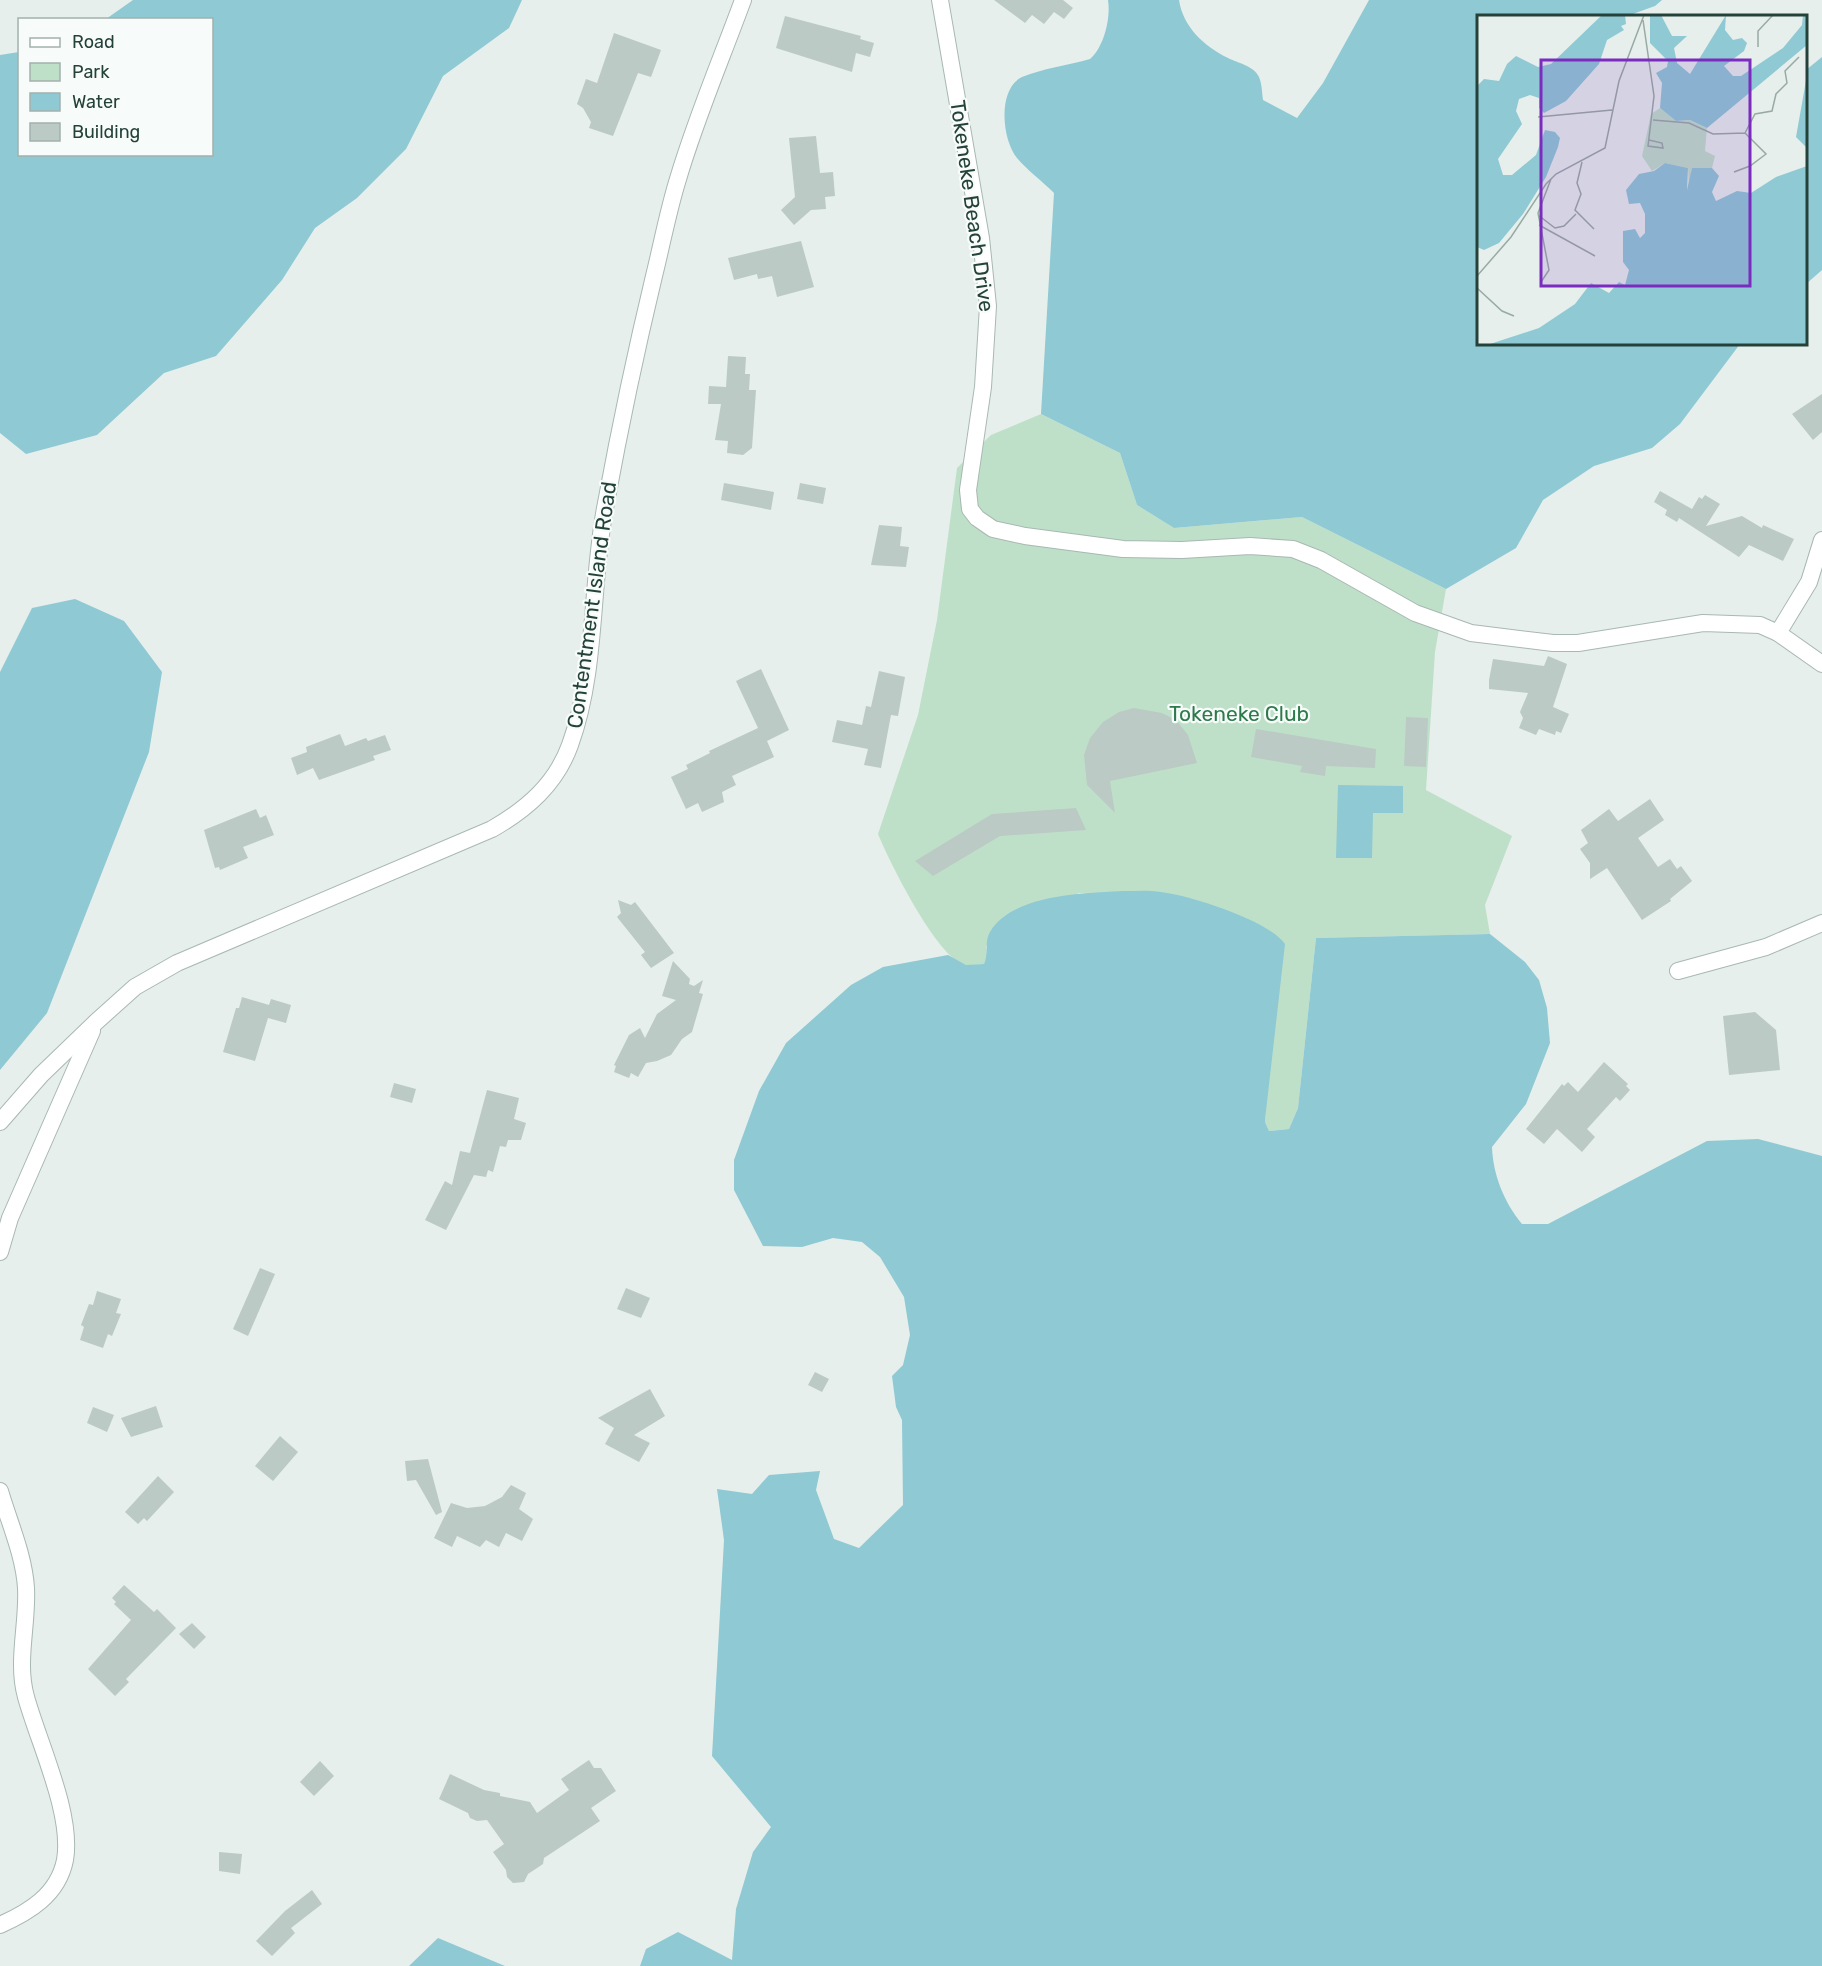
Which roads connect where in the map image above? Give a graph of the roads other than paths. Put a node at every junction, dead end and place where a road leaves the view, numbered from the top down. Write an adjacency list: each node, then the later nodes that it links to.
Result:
1 (743, 0): 8 (street, Contentment Island Road)
2 (940, 0): 4 (street, Tokeneke Beach Drive)
3 (1822, 540): 4 (street)
4 (1778, 633): 5 (street)
5 (1822, 664)
6 (1822, 923): 7 (street)
7 (1678, 971)
8 (96, 1022): 9 (street, Contentment Island Road); 10 (street)
9 (0, 1122)
10 (0, 1252)
11 (0, 1491): 12 (street)
12 (0, 1926)

